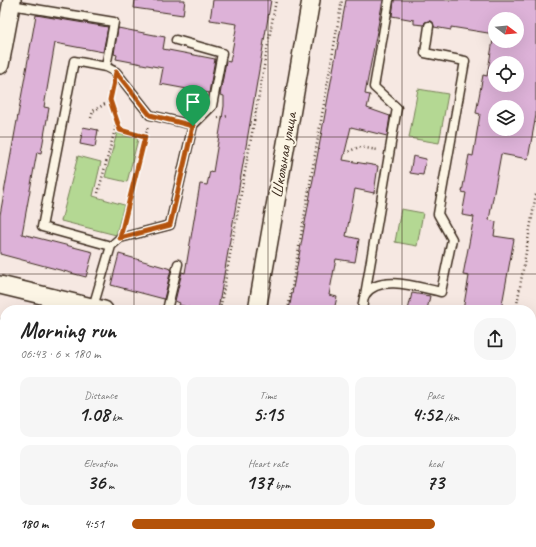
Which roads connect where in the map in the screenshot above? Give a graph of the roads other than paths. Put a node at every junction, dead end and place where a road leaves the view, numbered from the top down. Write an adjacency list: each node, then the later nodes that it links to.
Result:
1 (311, 0): 17 (street, Школьная улица)
2 (389, 0): 13 (lane)
3 (11, 3): 5 (street); 8 (lane)
4 (429, 26): 13 (lane)
5 (3, 35): 7 (street)
6 (176, 40): 9 (lane)
7 (0, 65)
8 (106, 66): 9 (lane); 10 (lane)
9 (193, 126): 10 (lane)
10 (111, 246): 15 (lane)
11 (178, 264): 16 (lane)
12 (0, 285): 14 (street)
13 (365, 295): 18 (lane)
14 (63, 305)
15 (100, 305)
16 (168, 305)
17 (258, 305)
18 (363, 305)

